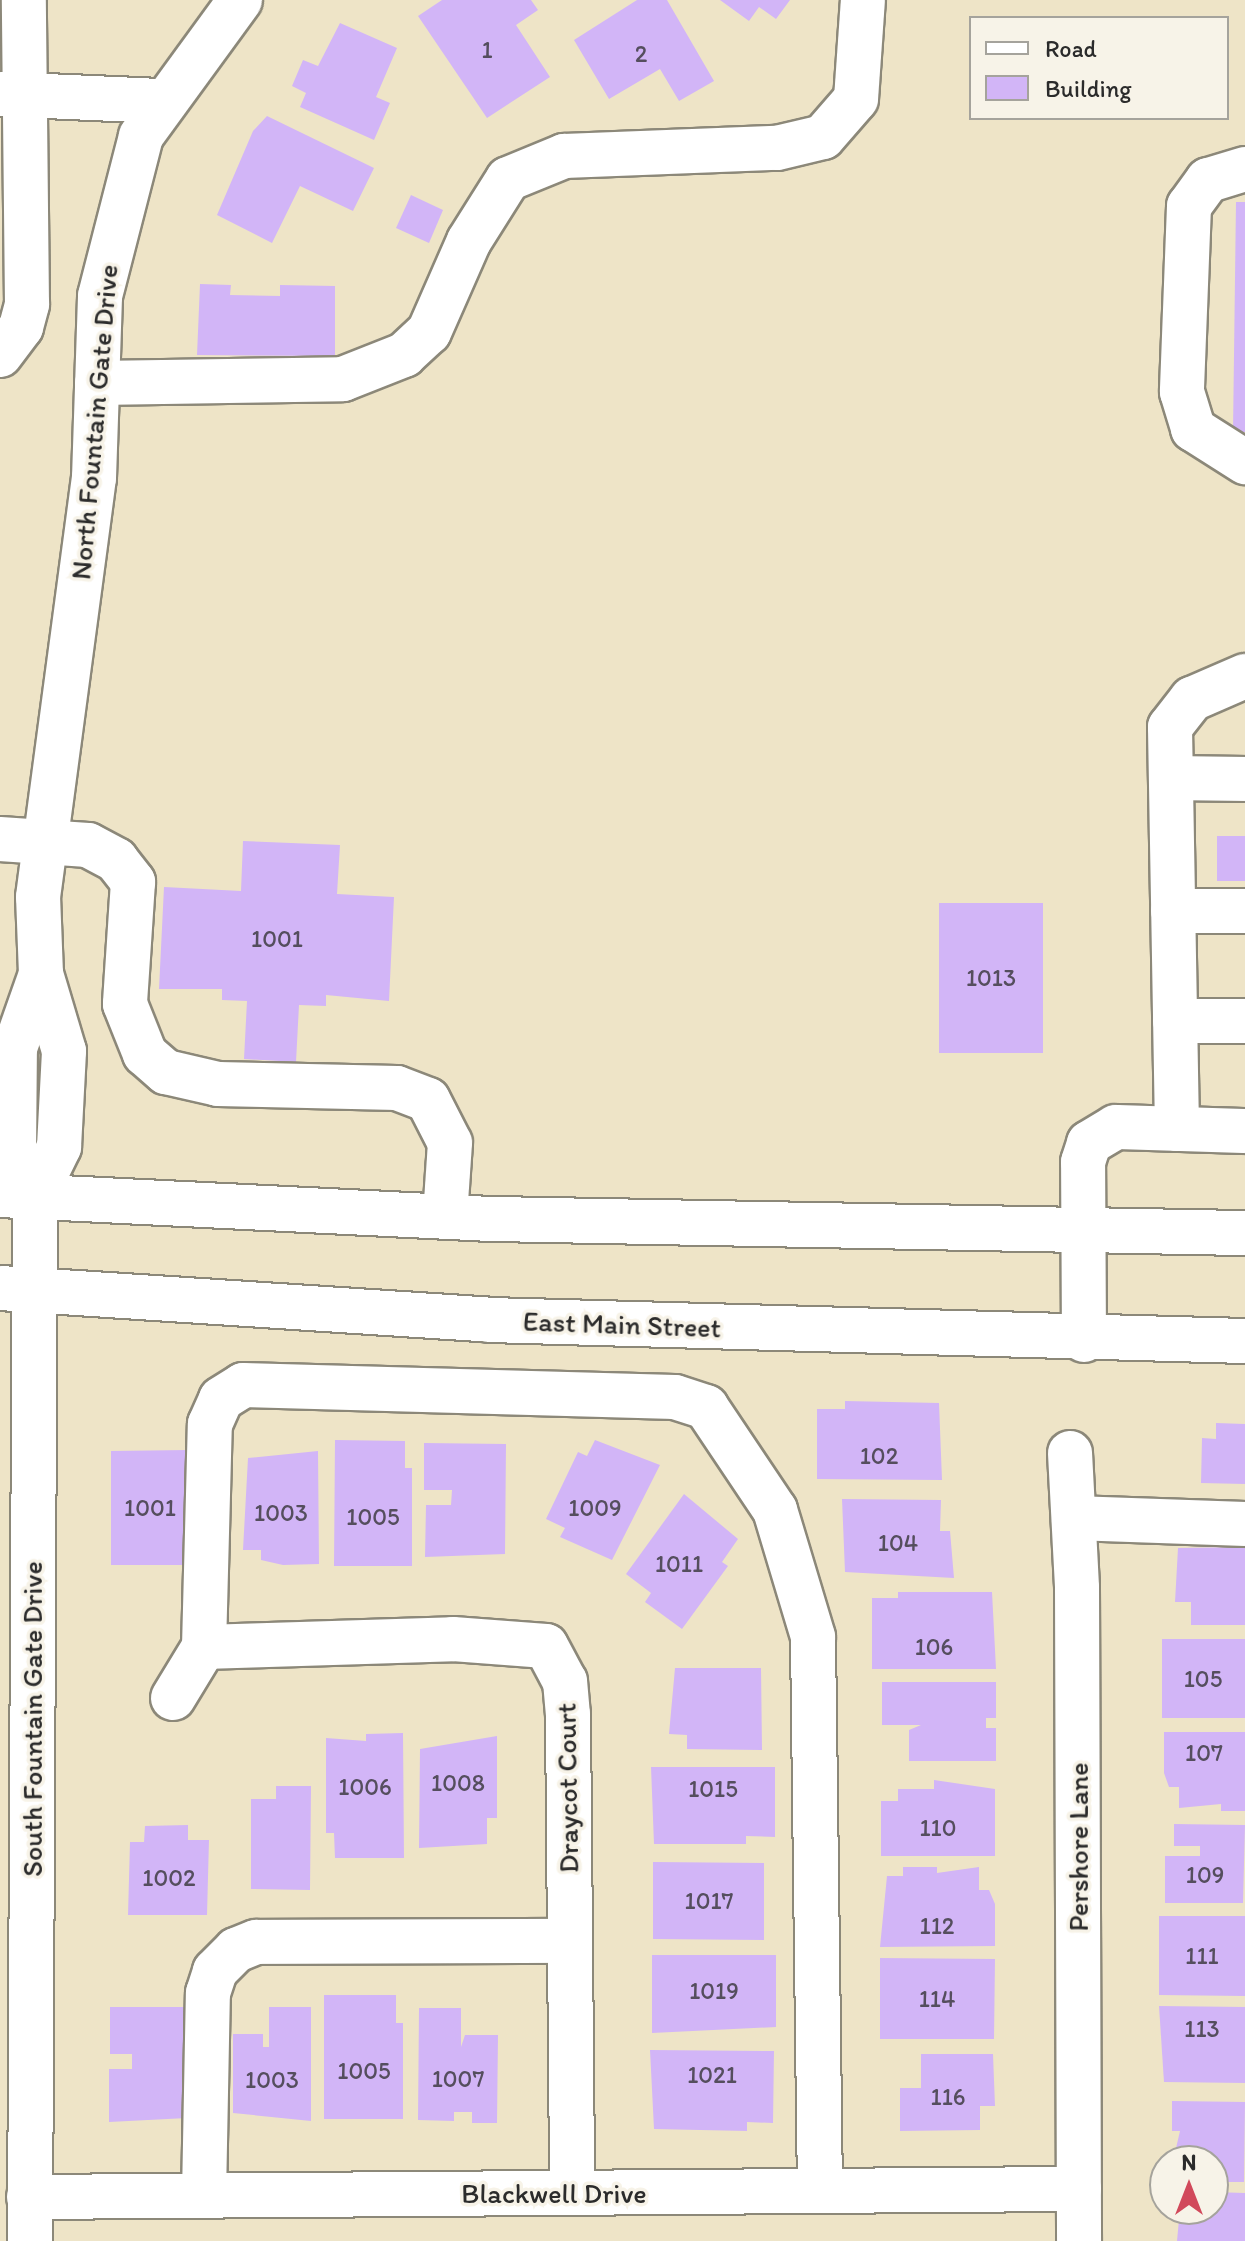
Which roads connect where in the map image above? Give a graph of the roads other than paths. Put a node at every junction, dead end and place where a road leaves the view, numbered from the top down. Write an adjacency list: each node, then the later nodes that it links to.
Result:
1 (24, 0): 4 (street)
2 (240, 0): 5 (street, North Fountain Gate Drive)
3 (863, 0): 8 (street)
4 (11, 94): 5 (street); 7 (street)
5 (160, 101): 8 (street, North Fountain Gate Drive)
6 (1245, 169): 9 (street)
7 (0, 355)
8 (97, 383): 13 (street, North Fountain Gate Drive)
9 (1245, 462)
10 (1245, 676): 11 (street)
11 (1172, 778): 12 (street); 15 (street)
12 (1245, 779)
13 (46, 837): 14 (street); 21 (street, North Fountain Gate Drive); 22 (street)
14 (0, 839)
15 (1173, 911): 16 (street); 17 (street)
16 (1245, 911)
17 (1175, 1021): 18 (street); 19 (street)
18 (1245, 1021)
19 (1177, 1129): 20 (street); 23 (street)
20 (1245, 1131)
21 (18, 1196): 22 (street); 25 (street, South Fountain Gate Drive)
22 (445, 1216): 23 (street)
23 (1084, 1231): 24 (street); 26 (street)
24 (1245, 1233)
25 (18, 1289): 26 (street, East Main Street); 32 (street, South Fountain Gate Drive)
26 (1084, 1340): 27 (street, East Main Street)
27 (1245, 1341)
28 (1070, 1453): 29 (street, Pershore Lane)
29 (1074, 1518): 30 (street); 36 (street, Pershore Lane)
30 (1245, 1524)
31 (204, 1647): 33 (street); 34 (street, Draycot Court); 37 (street)
32 (16, 1693): 35 (street, South Fountain Gate Drive)
33 (173, 1698)
34 (570, 1941): 38 (street, Draycot Court); 39 (street)
35 (20, 2171): 39 (street, Blackwell Drive); 40 (street, South Fountain Gate Drive)
36 (1079, 2189): 37 (street, Blackwell Drive); 41 (street, Pershore Lane)
37 (820, 2191): 38 (street, Blackwell Drive)
38 (572, 2193): 39 (street, Blackwell Drive)
39 (204, 2196)
40 (30, 2241)
41 (1079, 2241)

